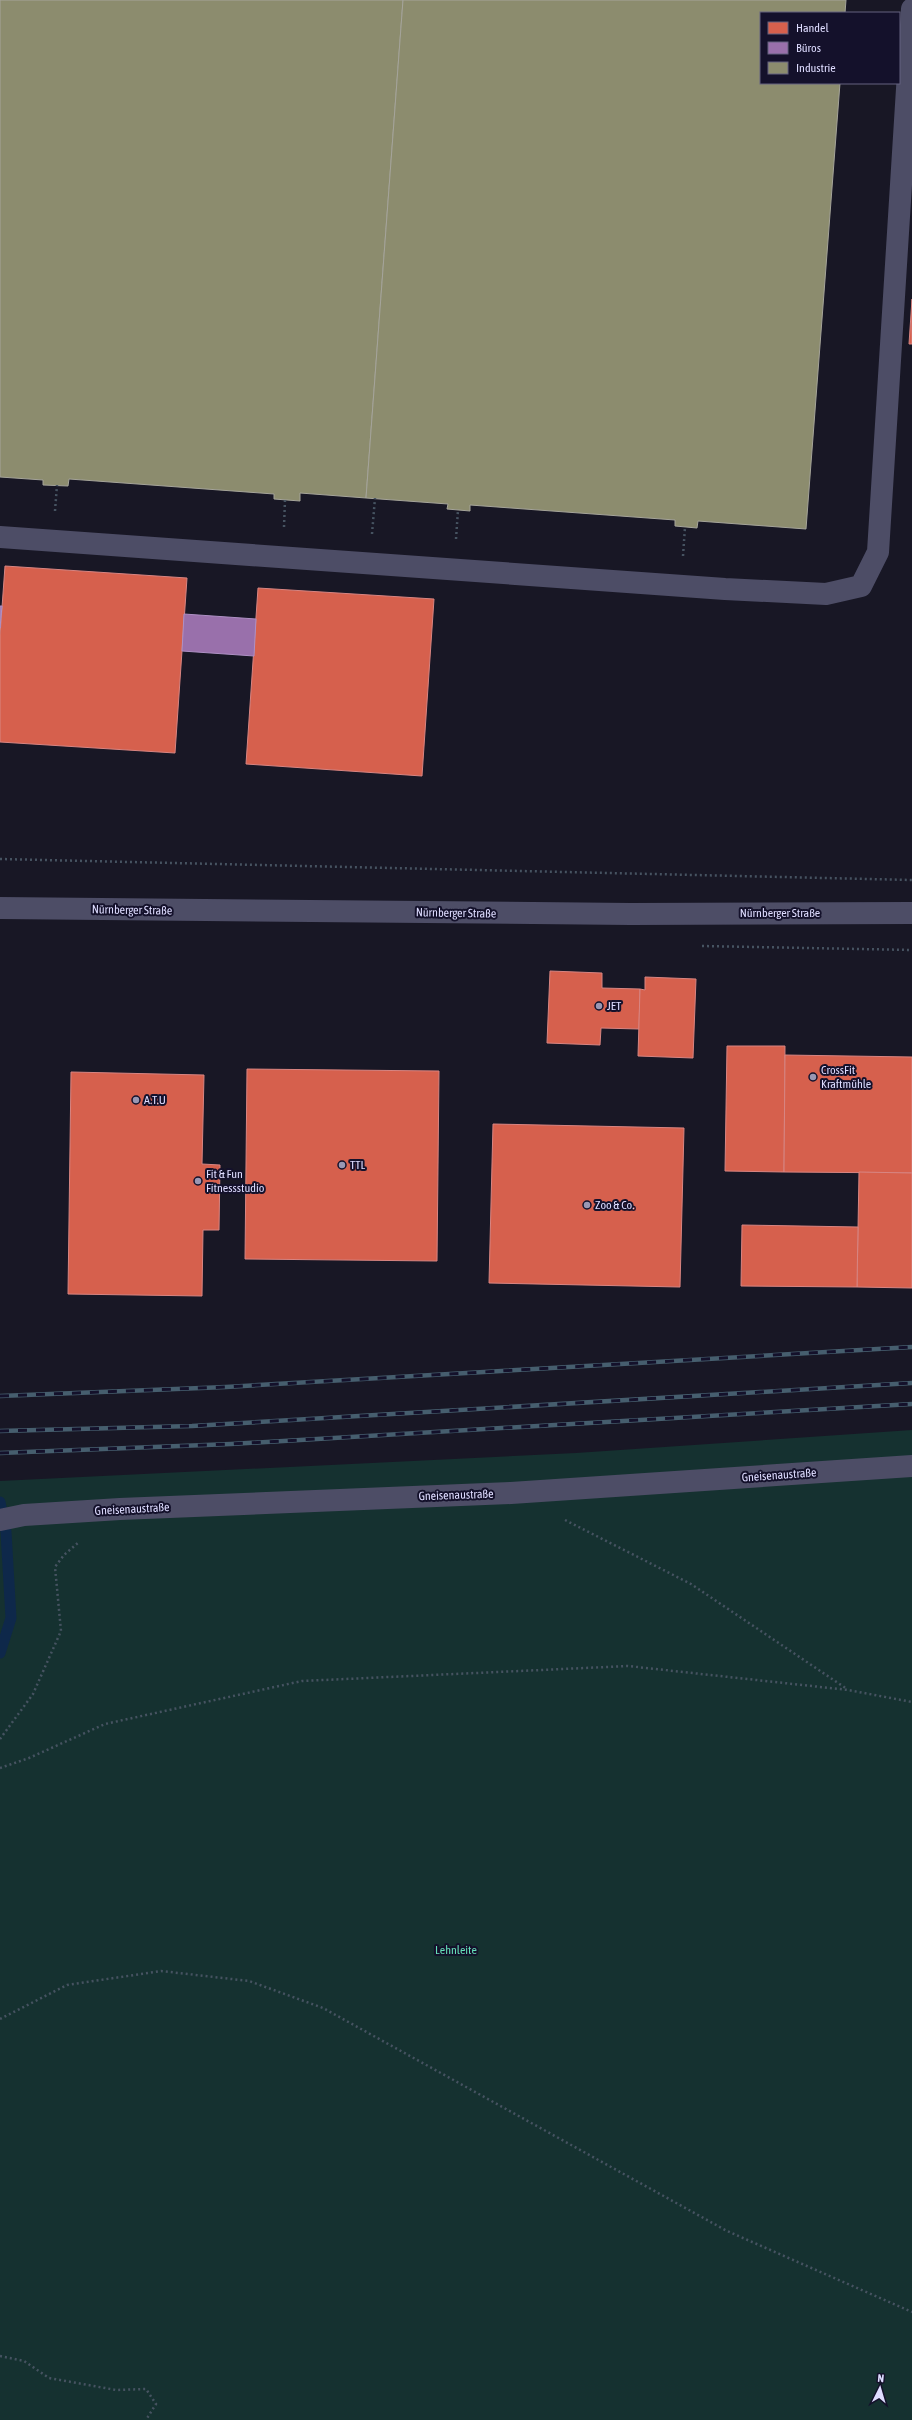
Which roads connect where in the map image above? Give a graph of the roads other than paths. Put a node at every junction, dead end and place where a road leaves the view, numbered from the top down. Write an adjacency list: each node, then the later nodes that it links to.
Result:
1 (912, 9): 2 (street)
2 (0, 537)
3 (0, 908): 4 (street, Nürnberger Straße)
4 (912, 913)
5 (912, 1466): 6 (street, Gneisenaustraße)
6 (0, 1520)

